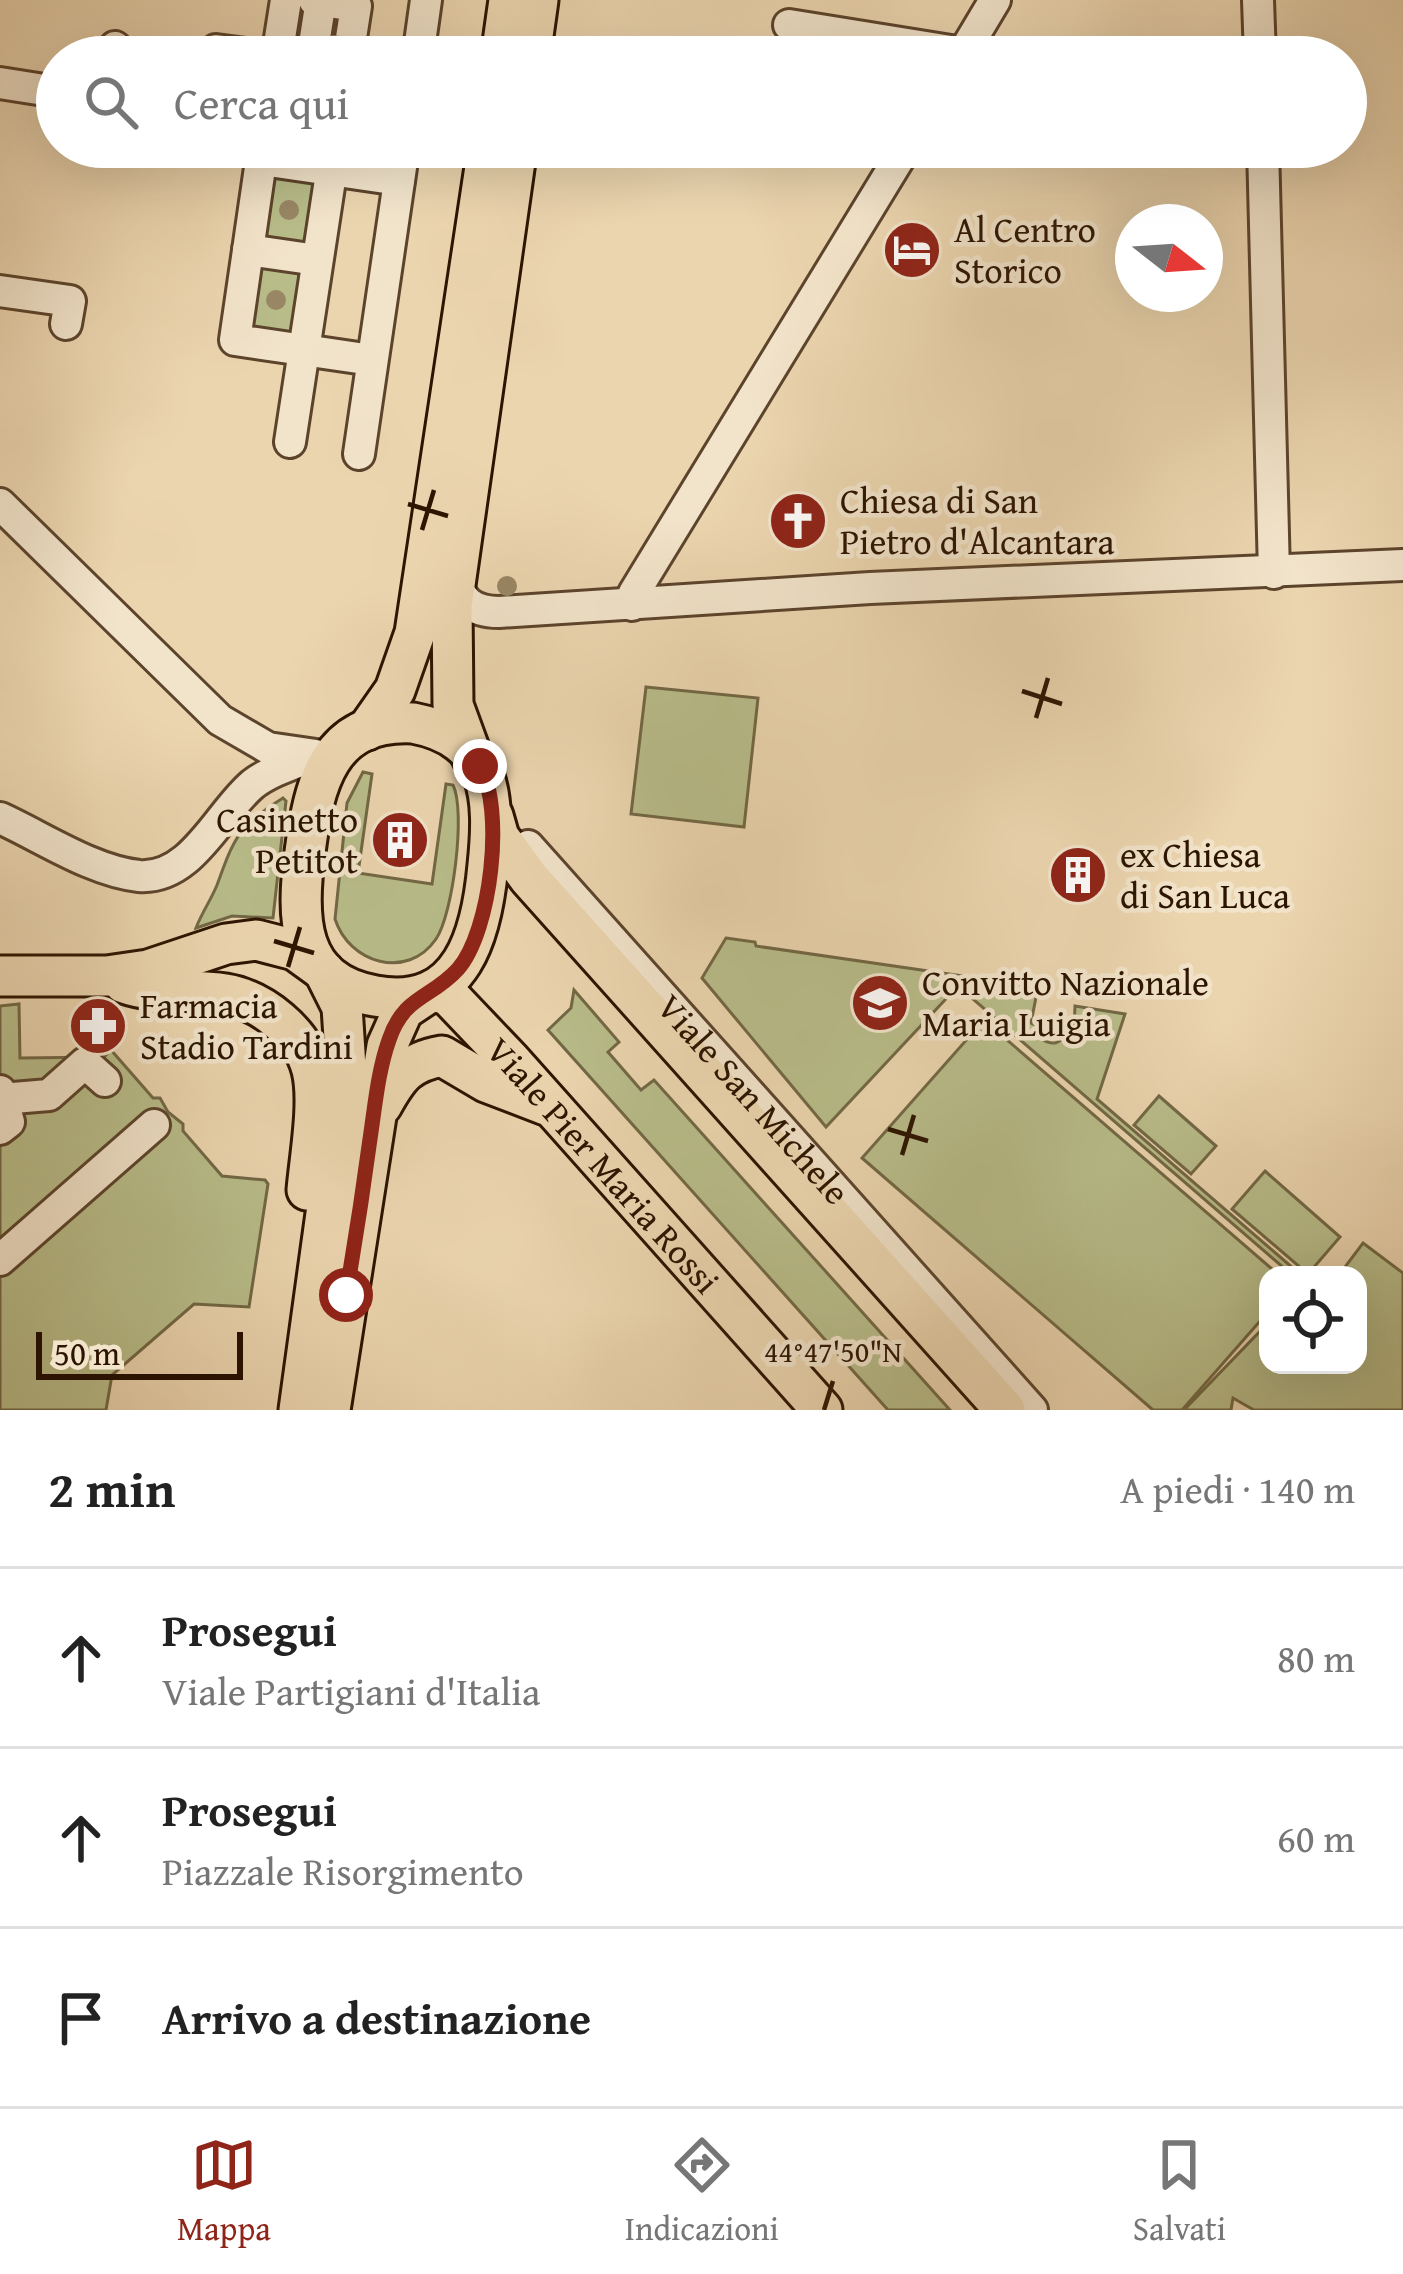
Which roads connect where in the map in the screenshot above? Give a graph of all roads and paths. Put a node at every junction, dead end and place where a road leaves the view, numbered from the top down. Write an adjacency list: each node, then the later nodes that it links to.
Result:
1 (286, 0): 9 (street)
2 (318, 0): 10 (street); 11 (street)
3 (426, 0): 12 (street)
4 (509, 0): 13 (main road)
5 (538, 0): 14 (main road)
6 (995, 0): 16 (street)
7 (1258, 0): 17 (street)
8 (789, 25): 15 (street)
9 (280, 36)
10 (314, 36)
11 (351, 36)
12 (421, 36)
13 (504, 36)
14 (533, 36)
15 (852, 36)
16 (973, 36)
17 (1259, 36)
18 (0, 83): 19 (street)
19 (36, 89)
20 (260, 168): 29 (street)
21 (332, 168): 30 (street)
22 (361, 168): 28 (street)
23 (401, 168): 28 (street)
24 (485, 168): 42 (main road)
25 (514, 168): 39 (main road)
26 (893, 168): 41 (street)
27 (1264, 168): 40 (street)
28 (399, 180): 34 (street)
29 (248, 250): 30 (street); 33 (street)
30 (317, 260): 33 (street)
31 (0, 291): 32 (street)
32 (66, 324)
33 (304, 350): 34 (street); 35 (street)
34 (372, 360): 36 (street)
35 (290, 442)
36 (358, 454)
37 (0, 504): 42 (street)
38 (1403, 565): 40 (street)
39 (456, 566): 41 (street); 43 (main road)
40 (1274, 573): 41 (street)
41 (632, 604)
42 (343, 743): 43 (main road); 44 (street); 45 (main road)
43 (483, 780): 48 (main road); 60 (main road, Viale San Michele); 61 (street, Viale San Michele)
44 (0, 818)
45 (324, 971): 47 (main road); 48 (main road); 56 (main road)
46 (0, 976): 47 (main road)
47 (90, 977): 56 (main road)
48 (426, 991): 51 (main road, Viale Pier Maria Rossi); 52 (main road)
49 (105, 1081): 50 (street)
50 (0, 1095): 54 (street)
51 (551, 1107): 52 (main road); 59 (main road, Viale Pier Maria Rossi)
52 (373, 1120): 58 (main road)
53 (154, 1125): 55 (street)
54 (0, 1129)
55 (0, 1260)
56 (317, 1282): 57 (main road)
57 (299, 1410)
58 (329, 1410)
59 (822, 1410)
60 (1005, 1410)
61 (1032, 1410)

